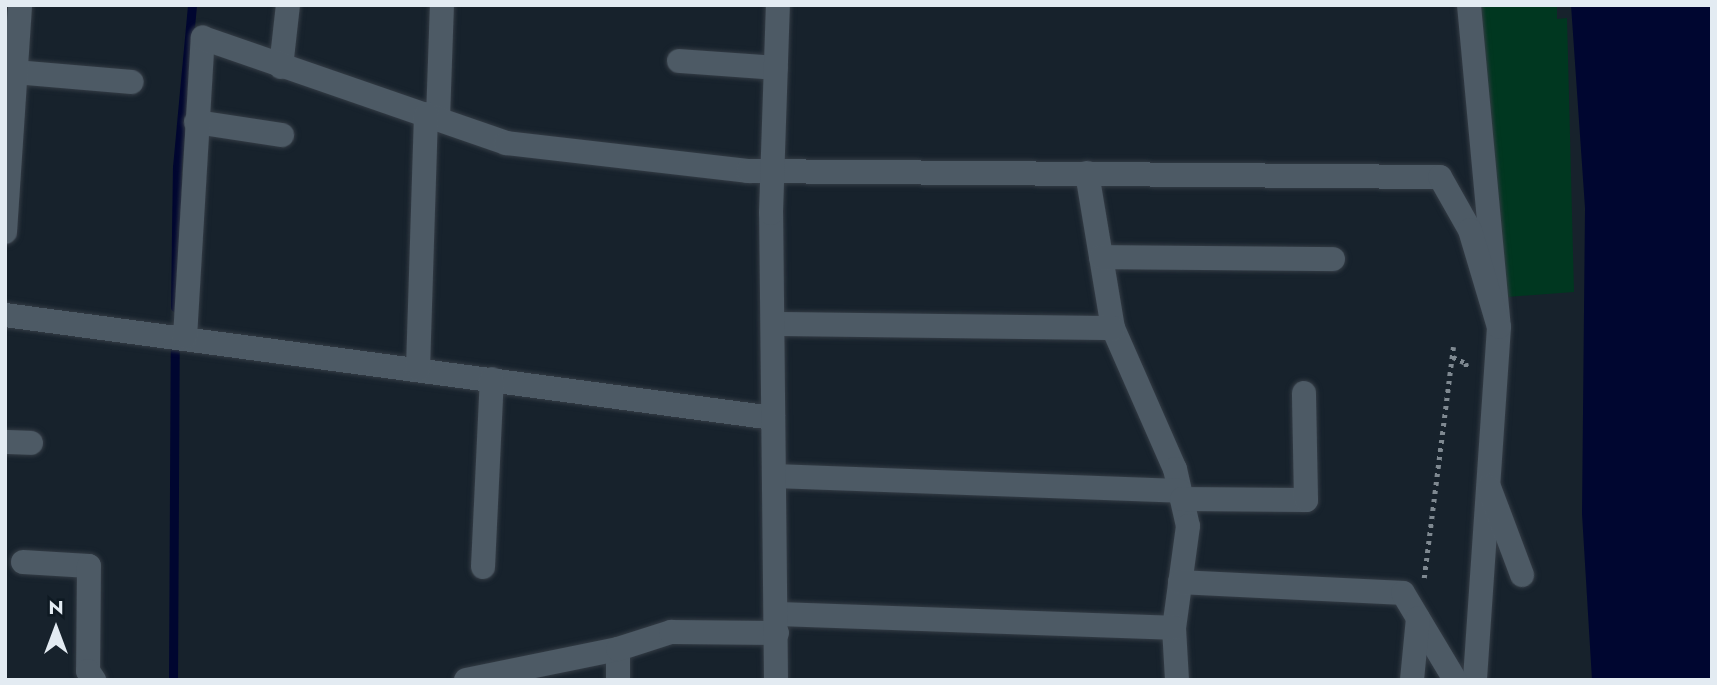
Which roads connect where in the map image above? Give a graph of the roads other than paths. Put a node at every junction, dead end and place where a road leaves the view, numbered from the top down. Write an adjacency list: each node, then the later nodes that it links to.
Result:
1 (20, 5): 9 (street)
2 (288, 5): 7 (street)
3 (442, 5): 11 (street)
4 (778, 5): 8 (street)
5 (1469, 5): 22 (street)
6 (679, 61): 8 (street)
7 (281, 67): 11 (street); 12 (street)
8 (776, 68): 15 (street)
9 (15, 72): 10 (street); 13 (street)
10 (132, 82)
11 (432, 116): 15 (street); 25 (street)
12 (196, 122): 14 (street); 24 (street)
13 (8, 130): 17 (street)
14 (282, 135)
15 (773, 169): 16 (street); 21 (street)
16 (1087, 173): 18 (street); 22 (street)
17 (5, 232)
18 (1101, 257): 19 (street); 23 (street)
19 (1334, 259)
20 (5, 315): 24 (street)
21 (773, 324): 23 (street); 28 (street)
22 (1499, 327): 32 (street)
23 (1113, 328): 33 (street)
24 (173, 335): 25 (street)
25 (418, 369): 26 (street)
26 (492, 379): 28 (street); 35 (street)
27 (1304, 393): 33 (street)
28 (774, 418): 31 (street)
29 (5, 442): 30 (street)
30 (31, 443)
31 (774, 476): 33 (street); 39 (street)
32 (1486, 480): 36 (street); 49 (street)
33 (1181, 495): 37 (street)
34 (23, 562): 42 (street)
35 (483, 567)
36 (1522, 575)
37 (1180, 582): 38 (street); 40 (street)
38 (1418, 618): 47 (street); 48 (street)
39 (776, 624): 40 (street); 41 (street); 45 (street)
40 (1174, 628): 46 (street)
41 (618, 649): 43 (street); 44 (street)
42 (94, 680)
43 (466, 680)
44 (618, 680)
45 (776, 680)
46 (1177, 680)
47 (1412, 680)
48 (1455, 680)
49 (1475, 680)

